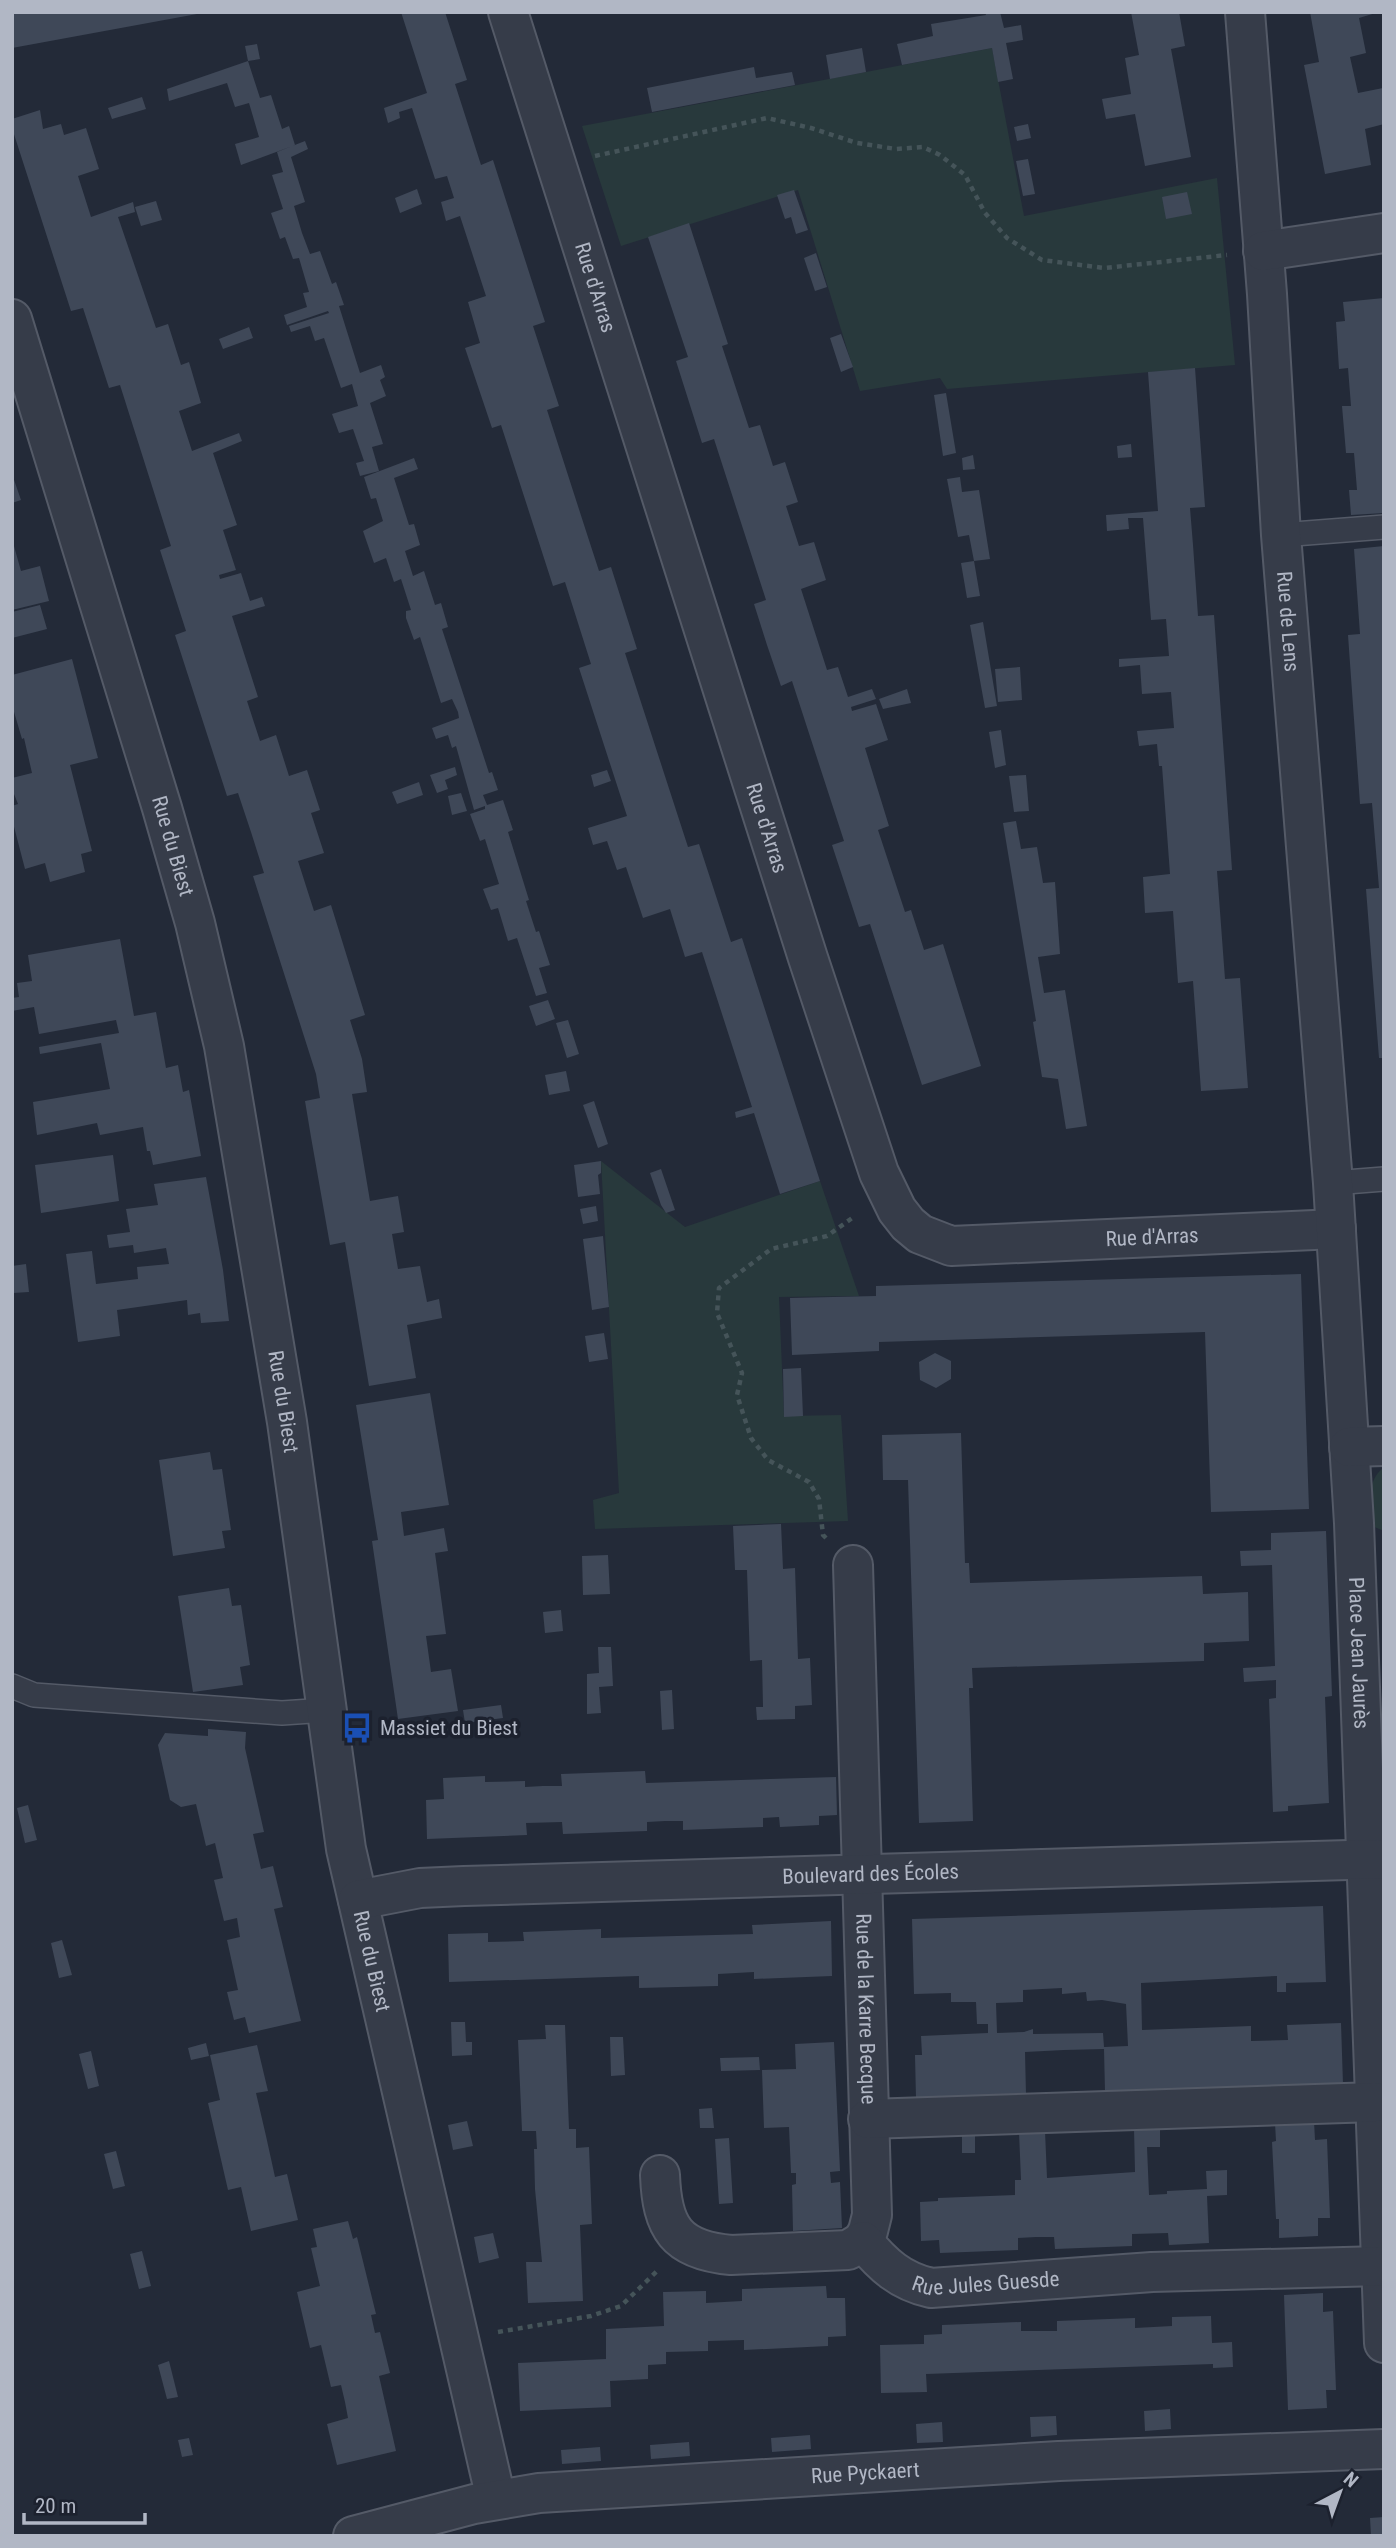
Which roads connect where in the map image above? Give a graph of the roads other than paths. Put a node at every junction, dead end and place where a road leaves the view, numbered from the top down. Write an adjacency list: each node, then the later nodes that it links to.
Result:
1 (508, 12): 10 (street, Rue d'Arras)
2 (1245, 12): 4 (street, Rue de Lens)
3 (1384, 233): 4 (street)
4 (1263, 251): 7 (street, Rue de Lens)
5 (12, 319): 14 (street, Rue du Biest)
6 (1384, 527): 7 (lane)
7 (1281, 535): 9 (street, Rue de Lens)
8 (1384, 1179): 9 (lane)
9 (1333, 1182): 10 (street, Rue de Lens)
10 (1336, 1229): 11 (street, Place Jean Jaurès)
11 (1366, 1447): 15 (street, Place Jean Jaurès)
12 (853, 1565): 16 (street, Rue de la Karre Becque)
13 (12, 1686): 14 (lane)
14 (326, 1710): 17 (street, Rue du Biest)
15 (1376, 1859): 16 (street, Boulevard des Écoles); 18 (street, Place Jean Jaurès)
16 (862, 1874): 17 (street, Boulevard des Écoles); 19 (street, Rue de la Karre Becque)
17 (359, 1900): 25 (street, Rue du Biest)
18 (1376, 2102): 19 (street); 22 (street, Place Jean Jaurès)
19 (868, 2119): 21 (street, Rue de la Karre Becque)
20 (660, 2175): 21 (street)
21 (863, 2241): 22 (street, Rue Jules Guesde)
22 (1381, 2266): 23 (street, Place Jean Jaurès)
23 (1384, 2343)
24 (1384, 2449): 25 (street, Rue Pyckaert)
25 (496, 2499): 26 (street, Rue Pyckaert)
26 (353, 2536)

